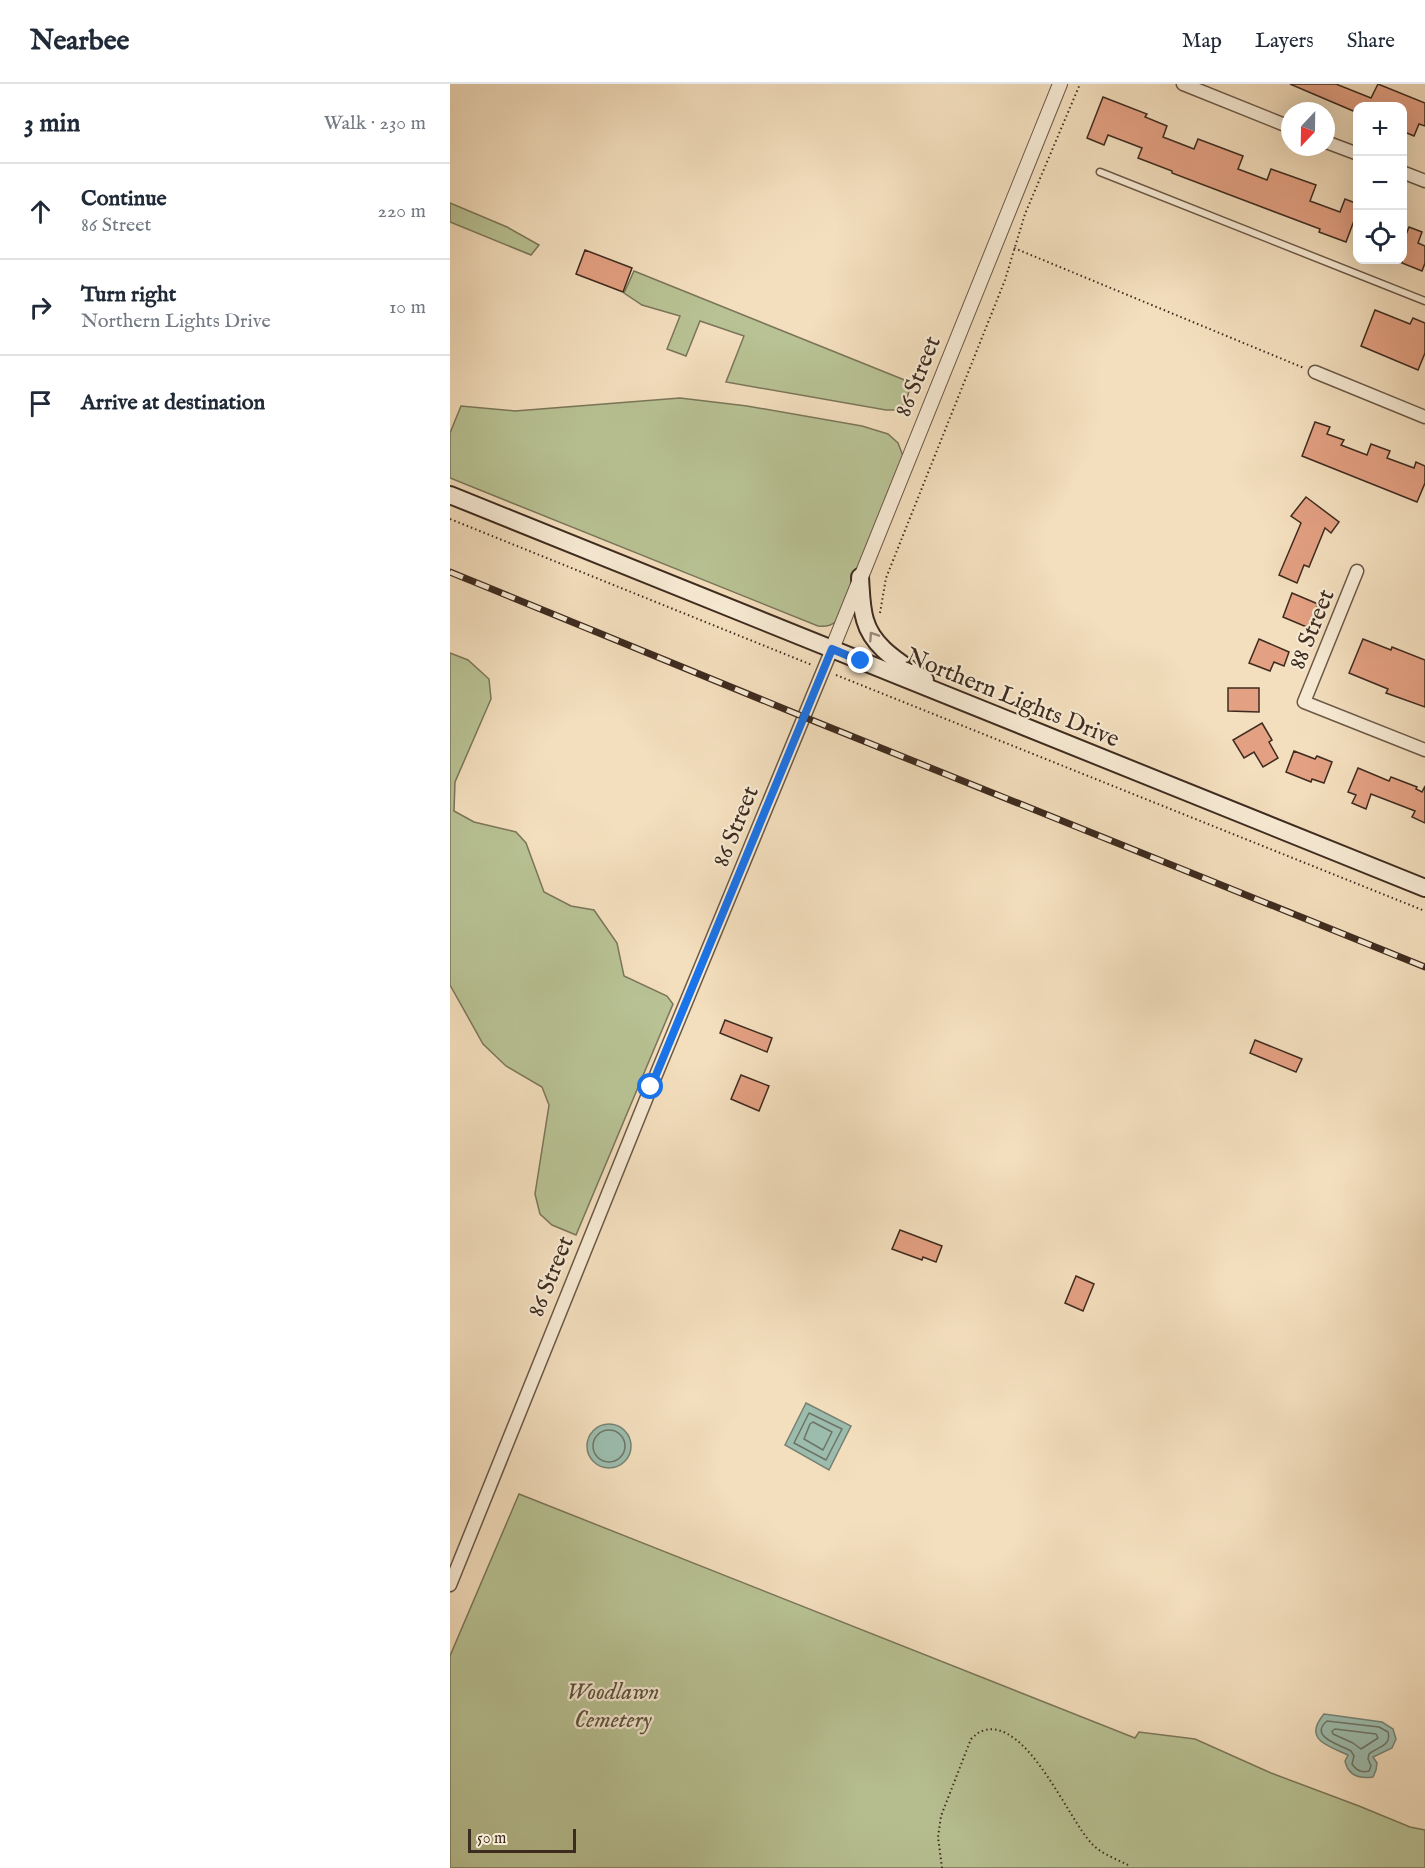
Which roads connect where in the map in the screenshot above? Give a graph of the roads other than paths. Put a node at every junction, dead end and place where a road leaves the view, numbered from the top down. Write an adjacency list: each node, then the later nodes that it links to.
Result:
1 (1060, 84): 14 (street, 86 Street)
2 (1183, 84): 3 (street)
3 (1281, 123)
4 (1335, 145): 5 (street)
5 (1353, 152)
6 (1100, 172): 9 (lane)
7 (1407, 174): 8 (street)
8 (1425, 181)
9 (1425, 301)
10 (1315, 372): 11 (street)
11 (1425, 416)
12 (450, 495): 15 (main road, Northern Lights Drive)
13 (1357, 571): 17 (street, 88 Street)
14 (860, 577): 15 (street, 86 Street); 16 (main road, one-way to 14)
15 (832, 649): 16 (main road, Northern Lights Drive); 19 (street, 86 Street)
16 (951, 698): 18 (main road, Northern Lights Drive)
17 (1425, 750)
18 (1425, 888)
19 (450, 1585)

